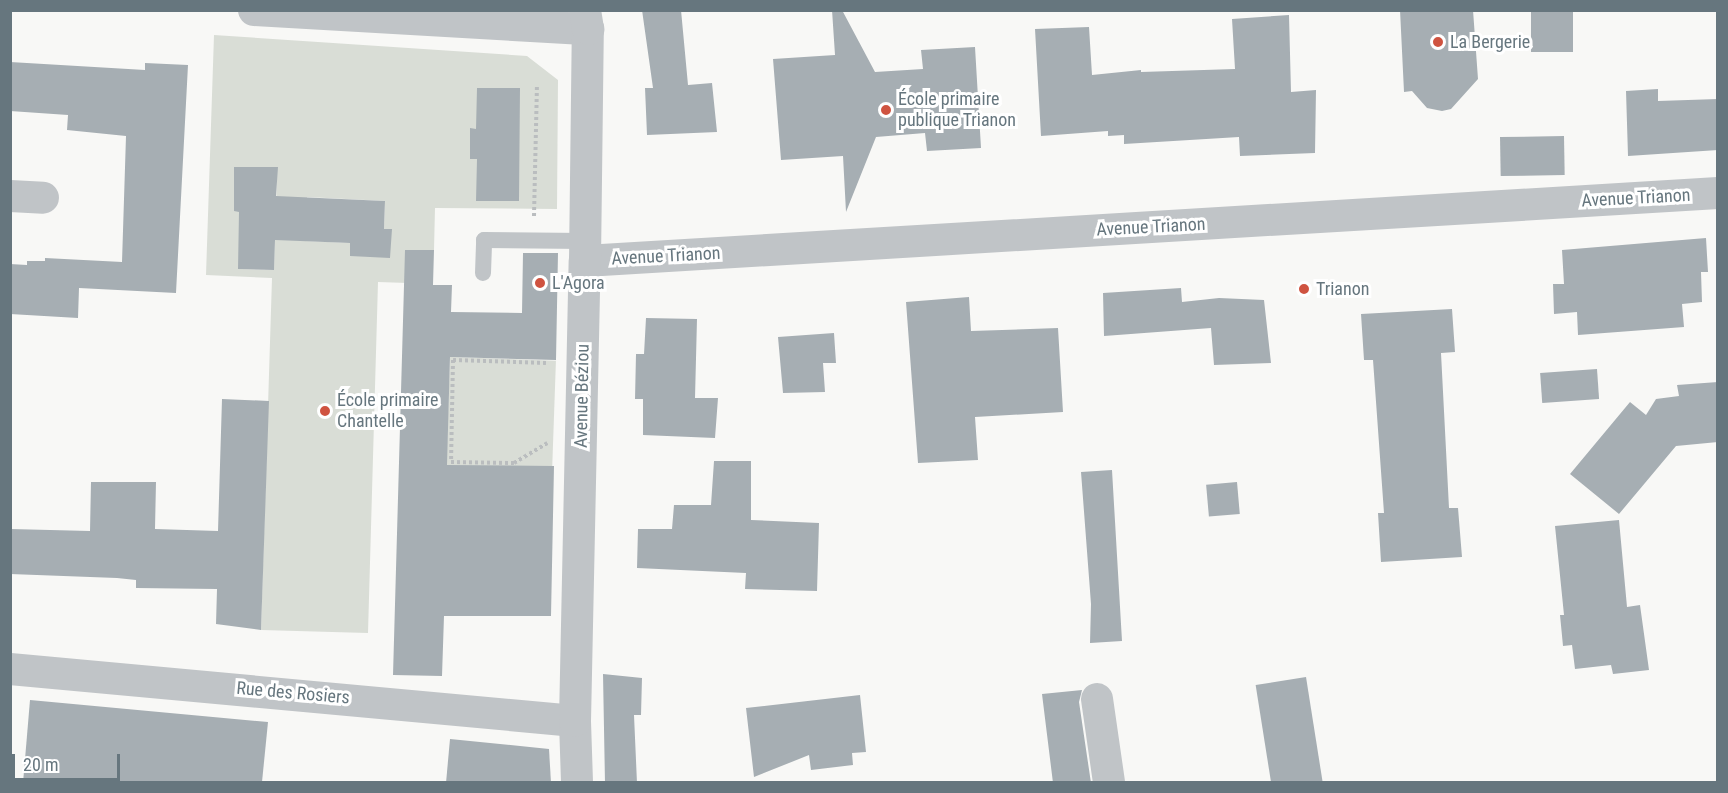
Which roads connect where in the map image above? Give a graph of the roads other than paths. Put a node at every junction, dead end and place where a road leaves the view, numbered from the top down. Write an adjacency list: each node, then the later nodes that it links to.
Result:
1 (254, 10): 2 (street)
2 (586, 20): 6 (street, Avenue Béziou)
3 (1718, 193): 6 (street, Avenue Trianon)
4 (10, 196): 5 (street)
5 (43, 198)
6 (585, 251): 7 (lane); 10 (street, Avenue Béziou)
7 (483, 273)
8 (10, 669): 10 (street, Rue des Rosiers)
9 (1097, 699): 12 (street)
10 (574, 721): 11 (street, Avenue Béziou)
11 (577, 783)
12 (1109, 783)

